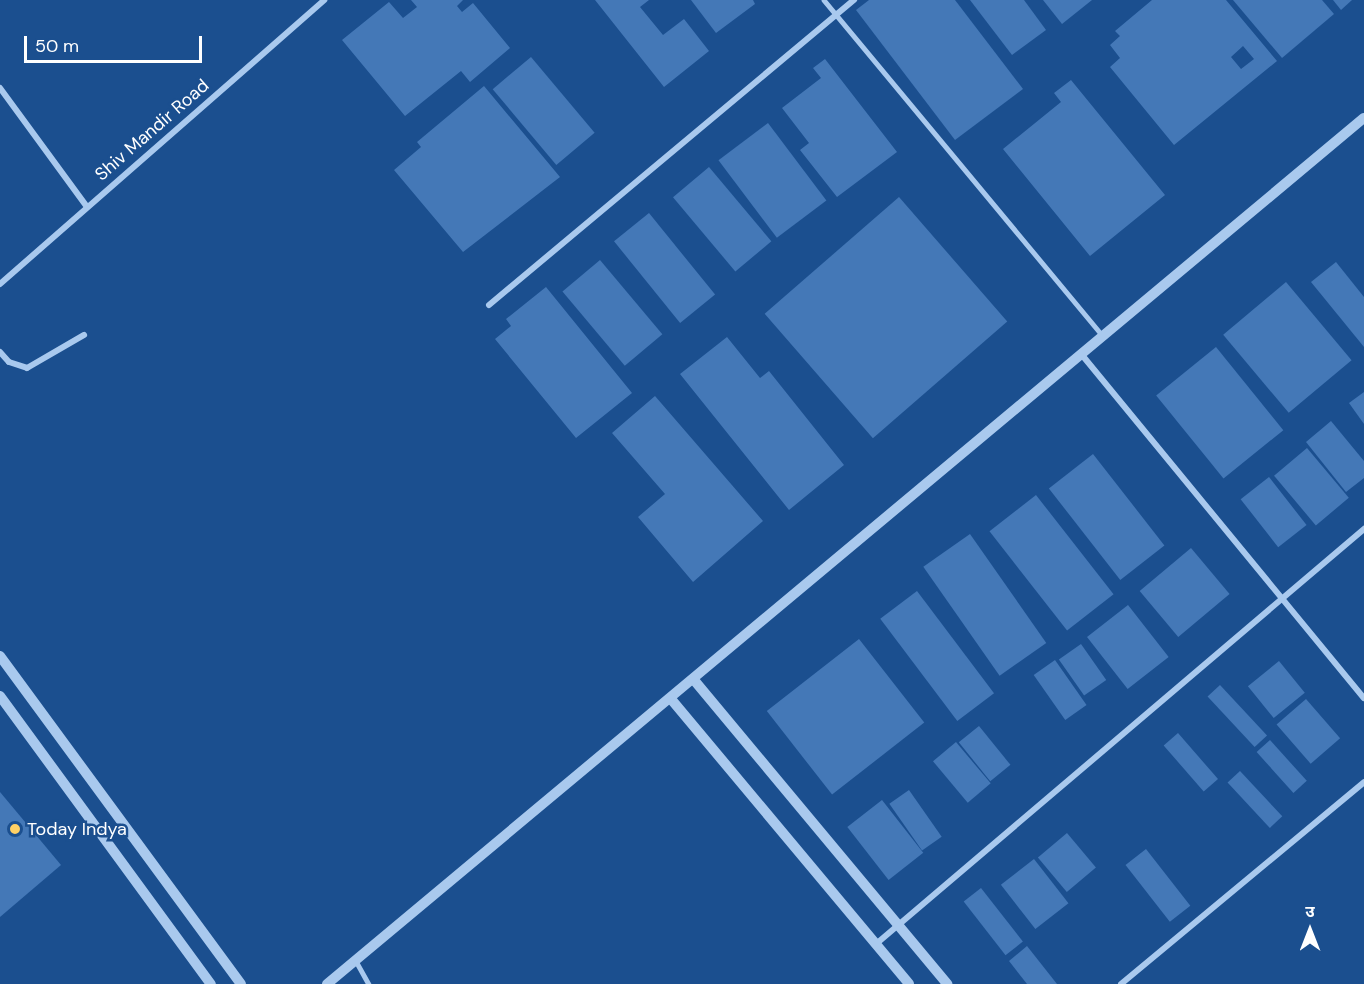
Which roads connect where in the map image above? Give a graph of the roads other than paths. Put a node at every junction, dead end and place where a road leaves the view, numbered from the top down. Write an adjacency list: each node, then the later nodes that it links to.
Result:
1 (324, 0): 7 (street, Shiv Mandir Road)
2 (824, 0): 4 (lane)
3 (854, 0): 4 (street)
4 (836, 14): 9 (street); 11 (lane)
5 (0, 87): 7 (street)
6 (1364, 118): 11 (street)
7 (87, 207): 8 (street, Shiv Mandir Road)
8 (0, 284)
9 (489, 305)
10 (84, 335): 12 (street)
11 (1103, 337): 13 (street)
12 (0, 352)
13 (1082, 355): 15 (street); 17 (street)
14 (1364, 529): 15 (street)
15 (1282, 598): 19 (street); 22 (street)
16 (0, 656): 26 (street)
17 (694, 680): 20 (street); 22 (street)
18 (0, 696): 25 (street)
19 (1364, 698)
20 (671, 699): 23 (street); 24 (street)
21 (1364, 782): 31 (street)
22 (898, 925): 23 (street); 30 (street)
23 (876, 944): 29 (street)
24 (356, 961): 27 (street); 28 (lane)
25 (211, 984)
26 (241, 984)
27 (327, 984)
28 (369, 984)
29 (909, 984)
30 (947, 984)
31 (1121, 984)

